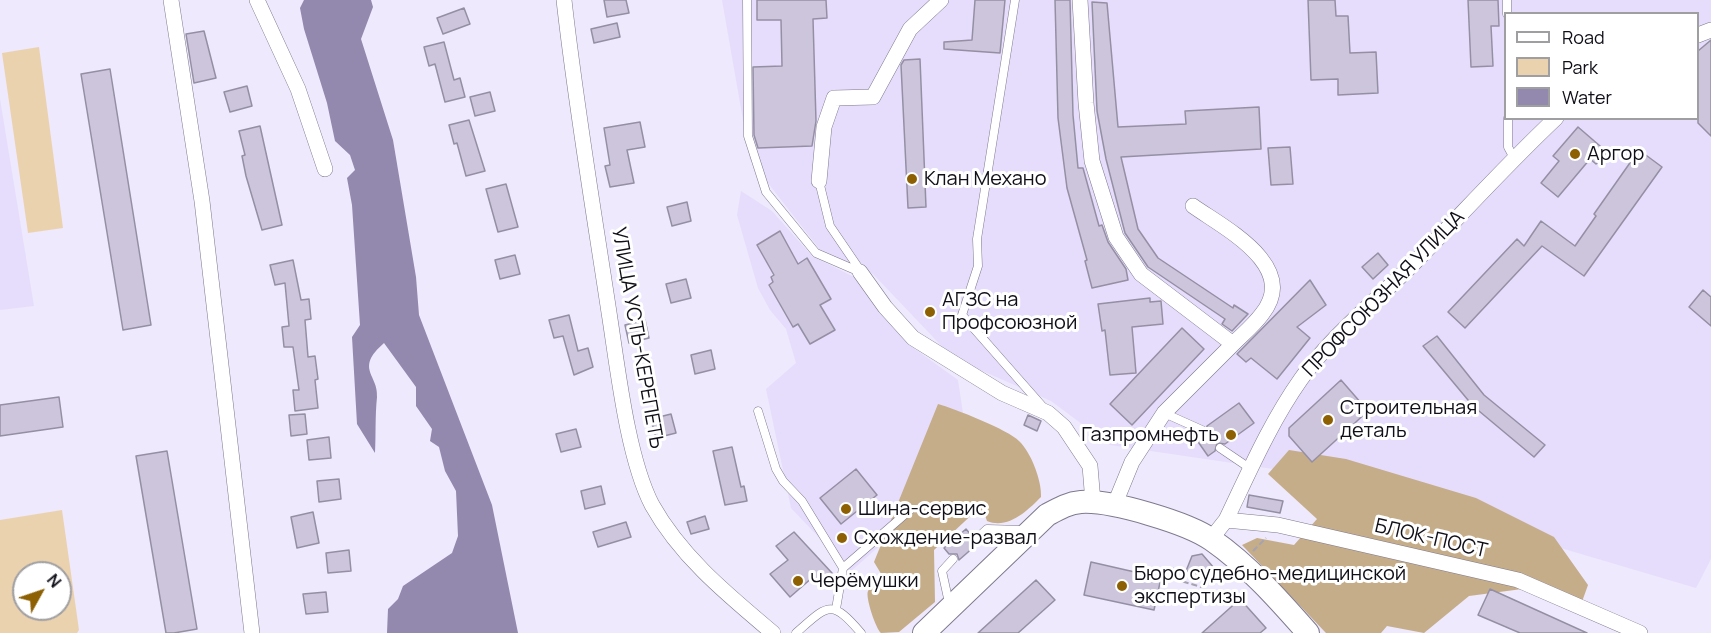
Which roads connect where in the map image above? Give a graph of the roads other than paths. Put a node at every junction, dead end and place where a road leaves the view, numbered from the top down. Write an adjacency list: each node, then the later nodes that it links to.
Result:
1 (171, 0): 32 (street)
2 (257, 0): 11 (street)
3 (564, 0): 33 (street, УЛИЦА УСТЬ-КЕРЕПЕТЬ)
4 (747, 0): 14 (lane)
5 (941, 0): 12 (street)
6 (1015, 0): 17 (lane)
7 (1080, 0): 15 (street)
8 (1508, 120): 10 (lane)
9 (1554, 120): 10 (street, ПРОФСОЮЗНАЯ УЛИЦА)
10 (1514, 158): 21 (street, ПРОФСОЮЗНАЯ УЛИЦА)
11 (325, 169)
12 (819, 181): 14 (lane)
13 (1193, 206): 15 (street)
14 (860, 272): 17 (street)
15 (1233, 344): 18 (street)
16 (758, 411): 29 (lane)
17 (1048, 413): 22 (street)
18 (1164, 413): 19 (lane); 22 (street)
19 (1202, 430)
20 (1220, 448): 21 (lane)
21 (1251, 469): 24 (street, ПРОФСОЮЗНАЯ УЛИЦА)
22 (1104, 504): 25 (main road); 26 (main road)
23 (910, 510): 29 (lane)
24 (1226, 520): 26 (street); 38 (street, БЛОК-ПОСТ)
25 (1031, 530): 27 (lane); 31 (main road)
26 (1211, 539): 37 (main road)
27 (975, 540)
28 (953, 559): 31 (lane)
29 (843, 568): 30 (lane)
30 (836, 609): 34 (lane); 35 (lane)
31 (950, 609): 36 (main road)
32 (252, 633)
33 (773, 633)
34 (796, 633)
35 (861, 633)
36 (924, 633)
37 (1308, 633)
38 (1640, 633)

